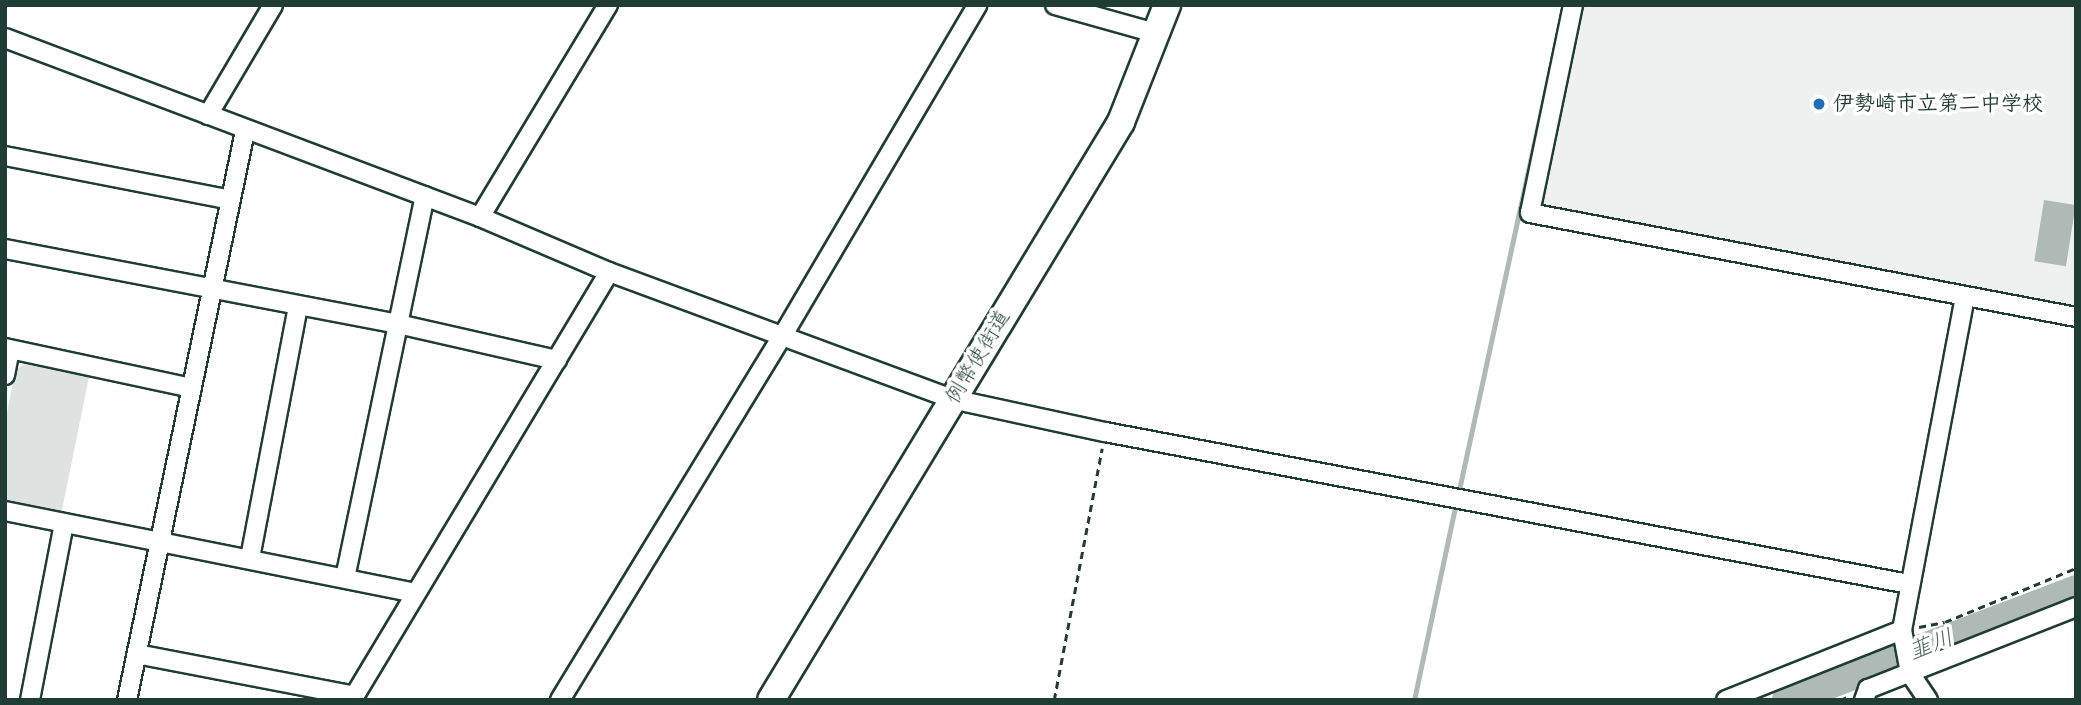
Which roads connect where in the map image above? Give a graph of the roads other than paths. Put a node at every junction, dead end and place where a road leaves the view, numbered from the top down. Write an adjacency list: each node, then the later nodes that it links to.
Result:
1 (273, 5): 9 (street)
2 (608, 5): 14 (street)
3 (977, 5): 22 (street)
4 (1055, 5): 7 (street)
5 (1167, 5): 7 (main road, 例幣使街道)
6 (1573, 5): 18 (street)
7 (1159, 34): 27 (main road, 例幣使街道)
8 (5, 38): 9 (street)
9 (208, 115): 10 (street)
10 (245, 131): 12 (street); 13 (street)
11 (5, 156): 13 (street)
12 (425, 196): 14 (street); 21 (street)
13 (230, 200): 17 (street)
14 (480, 217): 16 (street)
15 (5, 249): 17 (street)
16 (610, 272): 22 (street); 24 (street)
17 (215, 290): 19 (street); 26 (street)
18 (1965, 297): 20 (street); 33 (street)
19 (298, 306): 21 (street); 31 (street)
20 (2076, 317)
21 (398, 324): 24 (street); 32 (street)
22 (783, 335): 27 (street); 42 (street)
23 (8, 349): 25 (street); 26 (street)
24 (557, 360): 34 (street)
25 (5, 375)
26 (192, 388): 30 (street)
27 (952, 399): 33 (street); 43 (main road, 例幣使街道)
28 (5, 511): 29 (street)
29 (64, 523): 30 (street); 40 (street)
30 (161, 541): 31 (street); 37 (street)
31 (250, 558): 32 (street)
32 (345, 578): 34 (street)
33 (1909, 584): 36 (street)
34 (415, 593): 39 (street)
35 (2076, 607): 38 (street)
36 (1902, 633): 38 (street); 44 (street)
37 (137, 654): 39 (street); 41 (street)
38 (1910, 669): 45 (street); 46 (street)
39 (353, 698)
40 (30, 700)
41 (127, 700)
42 (560, 700)
43 (771, 700)
44 (1726, 700)
45 (1864, 700)
46 (1928, 700)

